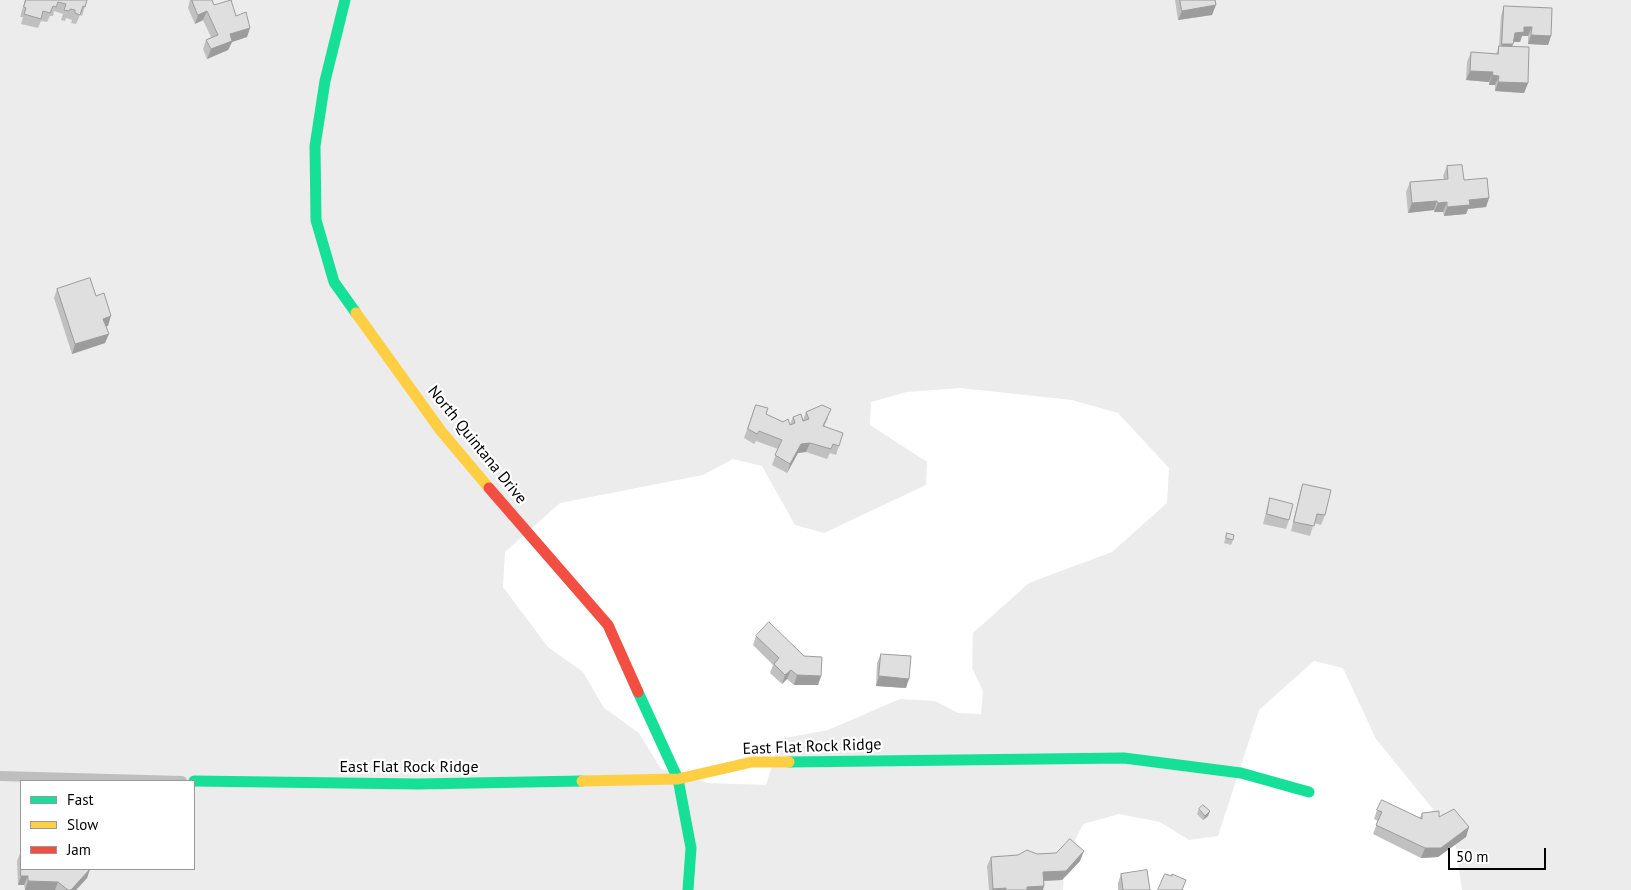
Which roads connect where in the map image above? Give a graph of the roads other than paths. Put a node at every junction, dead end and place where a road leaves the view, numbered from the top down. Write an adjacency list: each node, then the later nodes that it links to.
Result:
1 (345, 0): 3 (street, North Quintana Drive)
2 (0, 776): 4 (street)
3 (678, 779): 5 (street, East Flat Rock Ridge); 6 (street, East Flat Rock Ridge); 7 (street, North Quintana Drive)
4 (146, 780)
5 (195, 781)
6 (1309, 792)
7 (688, 890)

